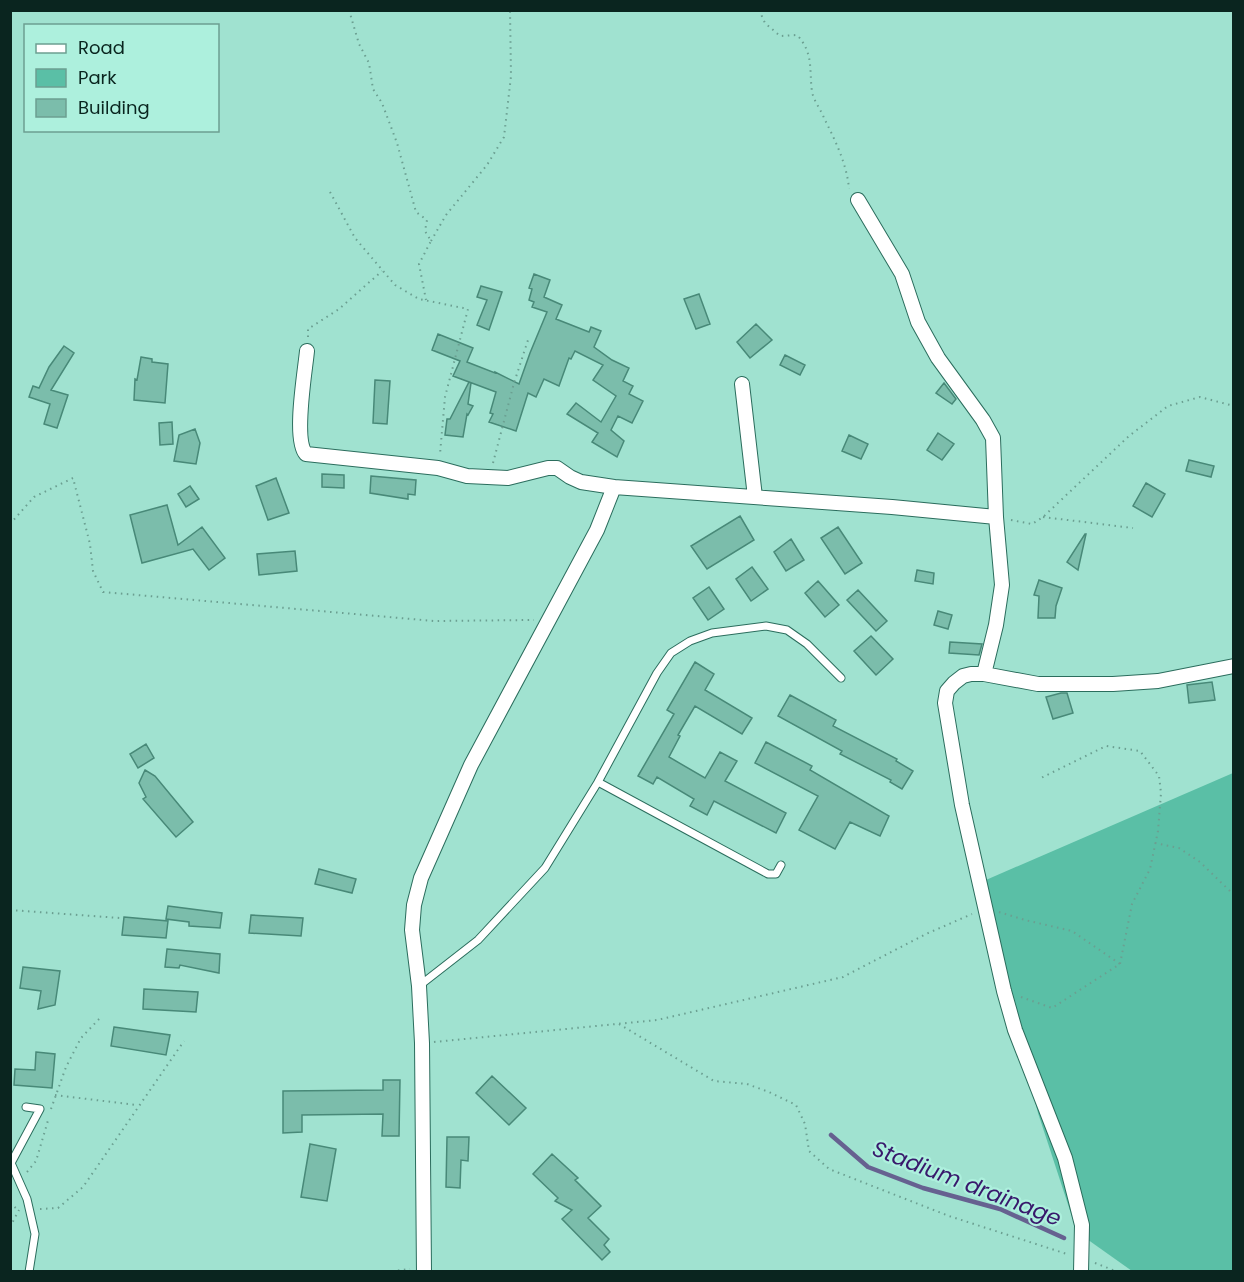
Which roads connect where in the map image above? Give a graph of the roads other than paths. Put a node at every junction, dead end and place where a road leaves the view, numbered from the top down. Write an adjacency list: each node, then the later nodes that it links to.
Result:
1 (858, 200): 6 (street)
2 (307, 351): 4 (street)
3 (742, 384): 5 (street)
4 (614, 487): 5 (street); 12 (street)
5 (755, 497): 6 (street)
6 (996, 518): 8 (street)
7 (1233, 666): 8 (street)
8 (984, 674): 14 (street)
9 (841, 678): 10 (lane)
10 (598, 782): 11 (lane); 12 (lane)
11 (782, 866)
12 (419, 986): 15 (street)
13 (26, 1107): 16 (lane)
14 (1082, 1265)
15 (424, 1270)
16 (29, 1272)

